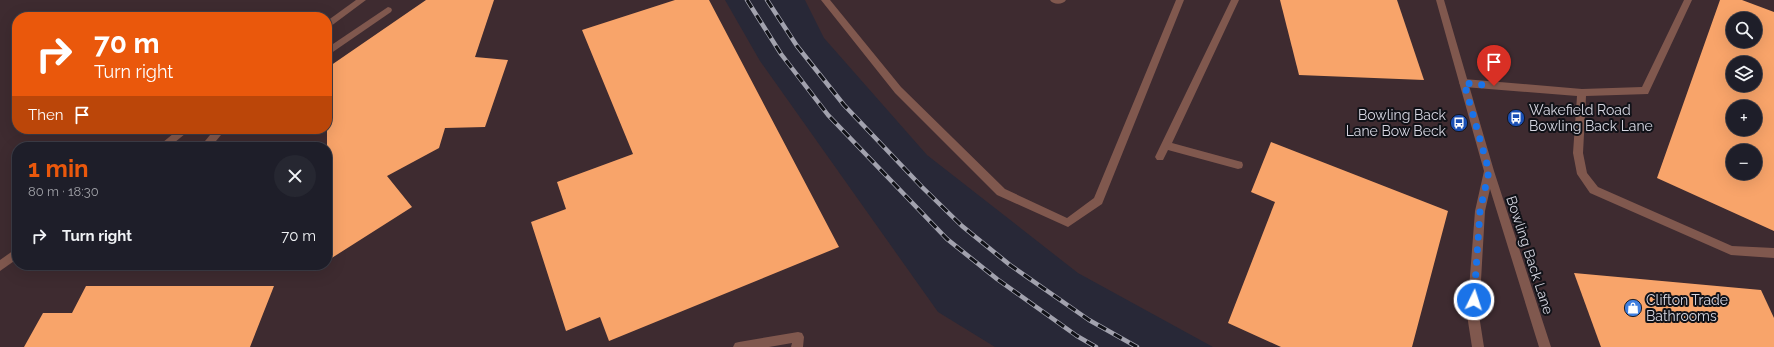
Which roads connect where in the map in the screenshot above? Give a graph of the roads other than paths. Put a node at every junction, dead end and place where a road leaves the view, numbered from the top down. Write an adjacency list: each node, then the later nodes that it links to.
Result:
1 (362, 0): 10 (street)
2 (825, 0): 5 (street)
3 (1054, 0): 4 (street)
4 (1062, 0)
5 (1180, 0)
6 (1235, 0): 18 (street)
7 (1440, 0): 12 (street, Bowling Back Lane)
8 (1688, 0): 13 (street)
9 (388, 10): 11 (street)
10 (332, 22)
11 (332, 50)
12 (1464, 83): 13 (street); 21 (street, Bowling Back Lane)
13 (1582, 93): 22 (street)
14 (179, 134): 16 (street)
15 (217, 134): 17 (street)
16 (169, 142)
17 (209, 142)
18 (1166, 145): 19 (street); 20 (street)
19 (1160, 157)
20 (1238, 165)
21 (1489, 171): 27 (street, Bowling Back Lane); 28 (street, Bowling Back Lane)
22 (1774, 253)
23 (12, 257): 24 (street)
24 (0, 266)
25 (739, 347): 26 (street)
26 (797, 347)
27 (1478, 347)
28 (1545, 347)

